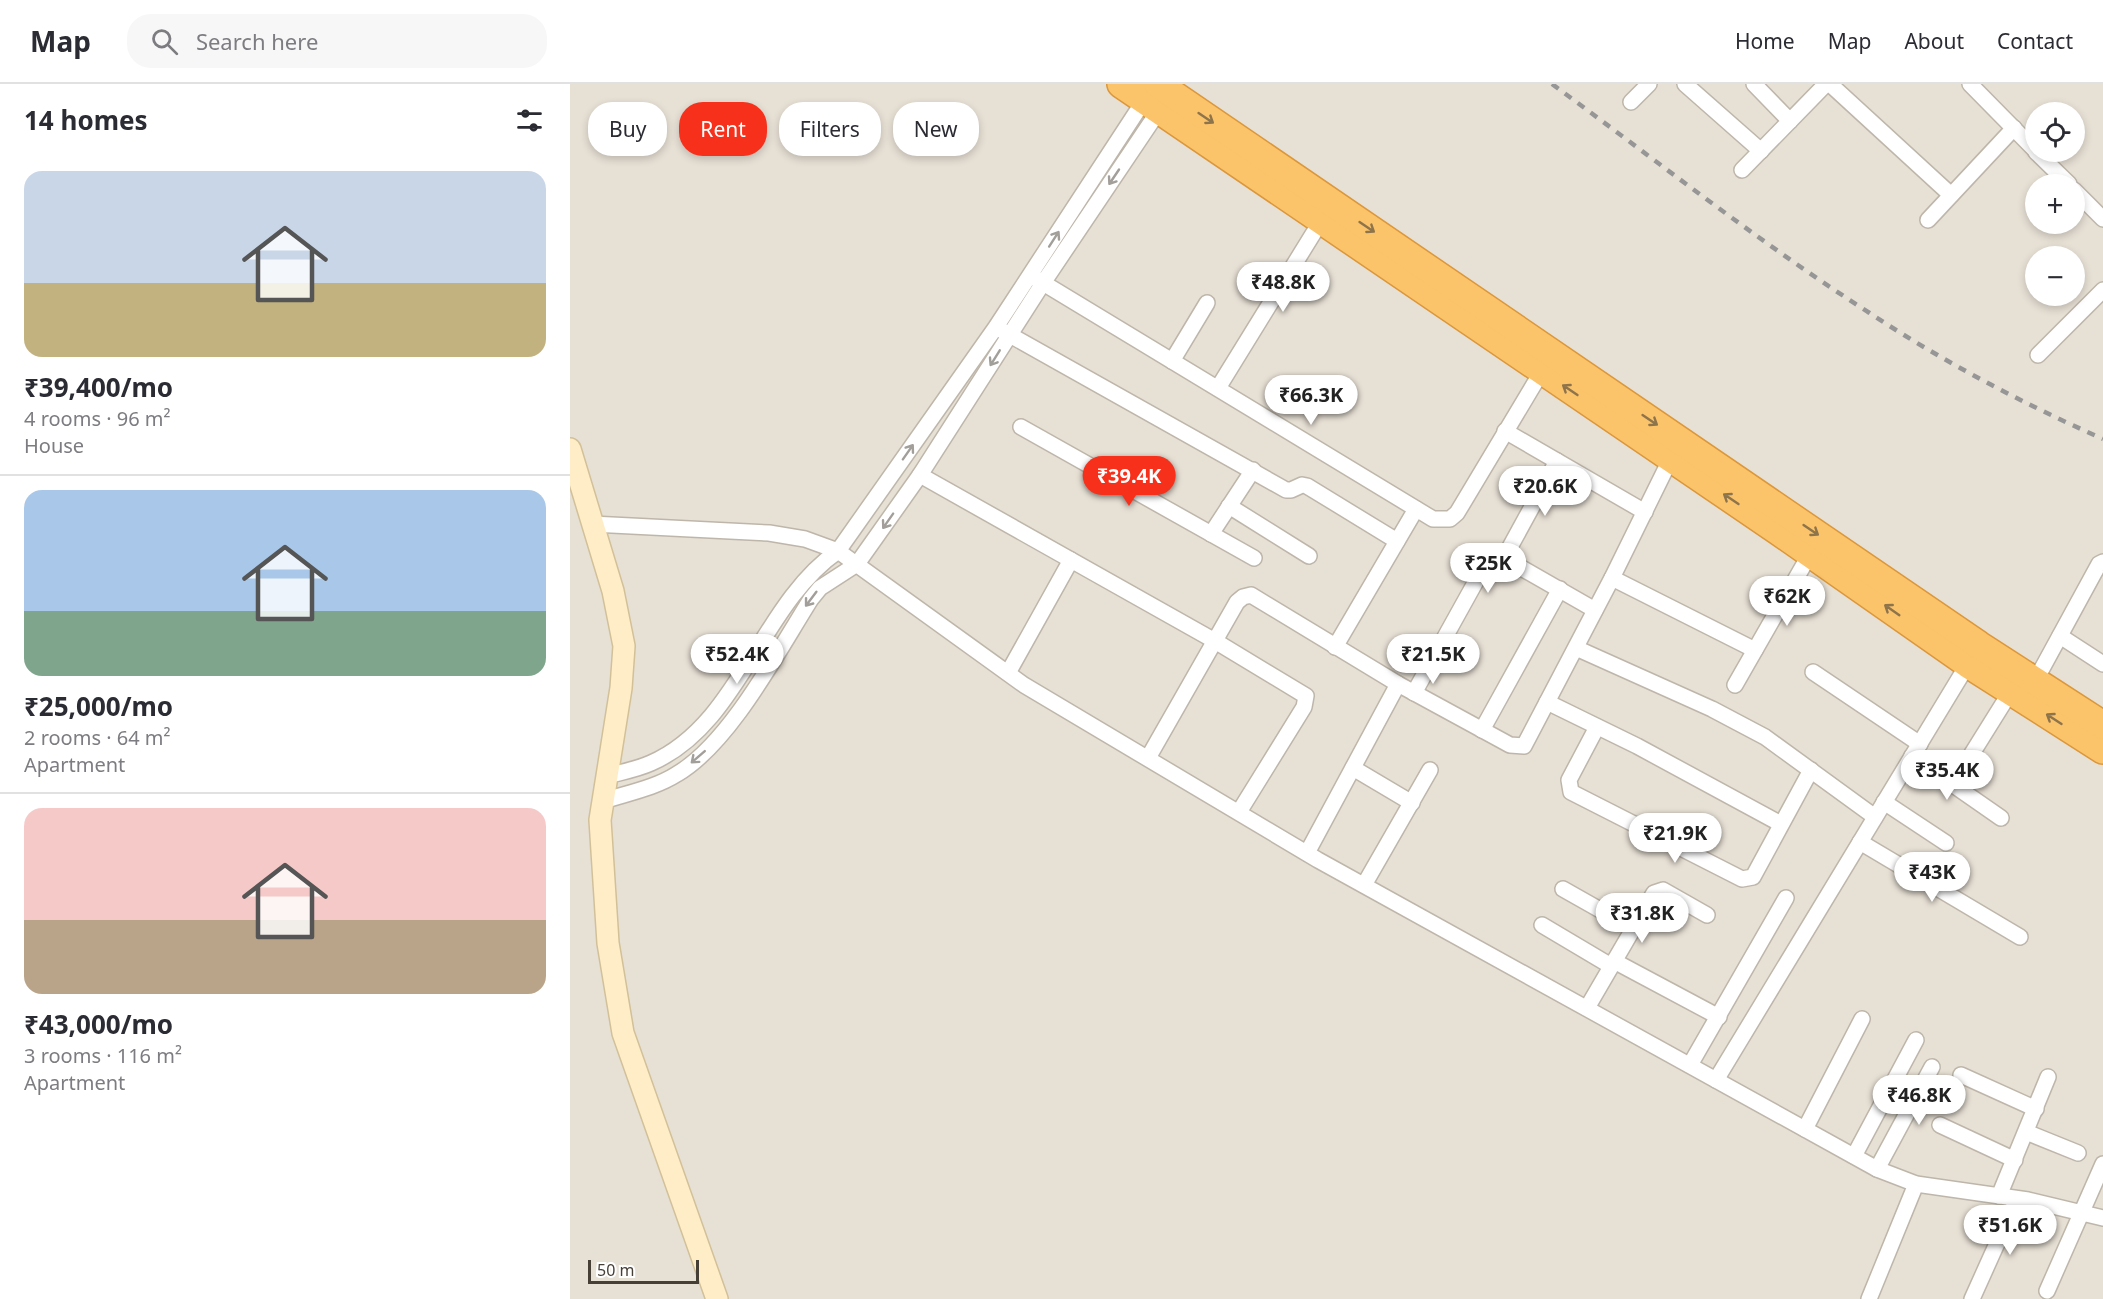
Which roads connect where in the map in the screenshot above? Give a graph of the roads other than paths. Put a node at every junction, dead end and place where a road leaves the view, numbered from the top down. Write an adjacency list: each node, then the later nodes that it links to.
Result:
1 (1649, 84): 7 (street)
2 (1685, 84): 11 (street)
3 (1754, 84): 8 (street)
4 (1828, 84): 8 (street); 15 (street)
5 (1976, 86): 9 (street)
6 (1146, 91): 19 (highway); 20 (street); 32 (highway, one-way to 32)
7 (1631, 102)
8 (1790, 121): 11 (street)
9 (2013, 128): 10 (street); 15 (street)
10 (2025, 140)
11 (1761, 151): 13 (street)
12 (2047, 162): 14 (street)
13 (1742, 170)
14 (2059, 174)
15 (1951, 195): 18 (street)
16 (2085, 201): 17 (street)
17 (2103, 219)
18 (1928, 220)
19 (1321, 221): 27 (highway); 28 (street)
20 (1037, 279): 23 (street); 24 (street); 26 (street)
21 (2103, 290): 25 (street)
22 (1207, 303): 26 (street)
23 (996, 327): 24 (street); 42 (street, one-way to 23)
24 (1010, 335): 34 (street); 35 (street, one-way to 35)
25 (2038, 355)
26 (1173, 361): 28 (street)
27 (1542, 371): 30 (street); 32 (highway, one-way to 27)
28 (1218, 388): 37 (street)
29 (1021, 427): 40 (street)
30 (1505, 431): 33 (street); 37 (street)
31 (570, 448): 39 (street)
32 (1675, 449): 38 (street); 43 (highway, one-way to 32); 58 (highway, one-way to 58)
33 (1557, 461): 38 (street); 46 (street)
34 (1253, 470): 36 (street); 41 (street)
35 (920, 476): 47 (street); 49 (street, one-way to 49)
36 (1229, 507): 40 (street); 44 (street)
37 (1416, 509): 41 (street)
38 (1645, 512): 50 (street)
39 (592, 524): 42 (street); 76 (street)
40 (1211, 534): 45 (street)
41 (1397, 541): 55 (street)
42 (838, 551): 49 (street); 76 (street)
43 (1810, 554): 57 (street); 58 (highway, one-way to 43)
44 (1309, 556)
45 (1254, 558)
46 (1504, 558): 51 (street); 65 (street)
47 (1071, 560): 54 (street); 61 (street)
48 (2103, 562): 53 (street)
49 (857, 564): 61 (street); 78 (street, one-way to 78)
50 (1612, 578): 52 (street); 57 (street)
51 (1560, 589): 52 (street); 69 (street)
52 (1595, 610): 56 (street)
53 (2060, 636): 59 (street); 64 (street)
54 (1215, 641): 55 (street); 72 (street); 81 (street)
55 (1335, 647): 62 (street)
56 (1576, 648): 66 (street); 75 (street)
57 (1755, 651): 63 (street)
58 (1974, 654): 64 (highway); 70 (street)
59 (2103, 664)
60 (1813, 672): 70 (street)
61 (1008, 673): 72 (street)
62 (1398, 684): 65 (street); 73 (street)
63 (1735, 684)
64 (2024, 691): 67 (highway); 71 (highway, one-way to 64); 77 (street)
65 (1414, 693): 69 (street)
66 (1547, 702): 68 (street); 69 (street)
67 (2103, 725)
68 (1597, 727): 84 (street); 84 (street)
69 (1482, 729)
70 (1916, 750): 77 (street); 79 (street)
71 (2103, 750)
72 (1148, 758): 81 (street)
73 (1353, 768): 80 (street); 87 (street)
74 (1430, 770): 80 (street)
75 (1811, 771): 82 (street); 84 (street)
76 (607, 776): 78 (street)
77 (1953, 784): 83 (street)
78 (603, 801): 120 (street)
79 (1884, 802): 82 (street); 86 (street)
80 (1412, 803): 88 (street)
81 (1239, 812): 87 (street)
82 (1875, 817): 85 (street)
83 (2001, 818)
84 (1781, 824)
85 (1860, 842): 94 (street); 104 (street)
86 (1946, 843)
87 (1307, 853): 88 (street)
88 (1364, 885): 96 (street)
89 (1563, 889): 93 (street)
90 (1786, 898): 97 (street)
91 (1707, 915): 93 (street)
92 (1542, 925): 95 (street)
93 (1632, 928): 95 (street)
94 (2020, 937)
95 (1612, 963): 96 (street); 97 (street)
96 (1587, 1008): 100 (street)
97 (1719, 1017): 100 (street)
98 (1862, 1019): 107 (street)
99 (1916, 1040): 110 (street)
100 (1690, 1065): 104 (street)
101 (1932, 1067): 113 (street)
102 (1961, 1075): 105 (street)
103 (2048, 1077): 105 (street)
104 (1716, 1080): 107 (street)
105 (2036, 1108): 108 (street)
106 (1940, 1125): 111 (street)
107 (1805, 1129): 110 (street)
108 (2026, 1132): 109 (street); 111 (street)
109 (2078, 1153)
110 (1854, 1156): 113 (street)
111 (2015, 1160): 115 (street)
112 (2103, 1164): 117 (street)
113 (1877, 1169): 114 (street)
114 (1916, 1184): 115 (street); 121 (street)
115 (1999, 1196): 116 (street)
116 (2017, 1199): 117 (street); 122 (street)
117 (2080, 1213): 118 (street); 119 (street)
118 (2103, 1218)
119 (2047, 1292)
120 (717, 1299)
121 (1869, 1299)
122 (1972, 1299)

